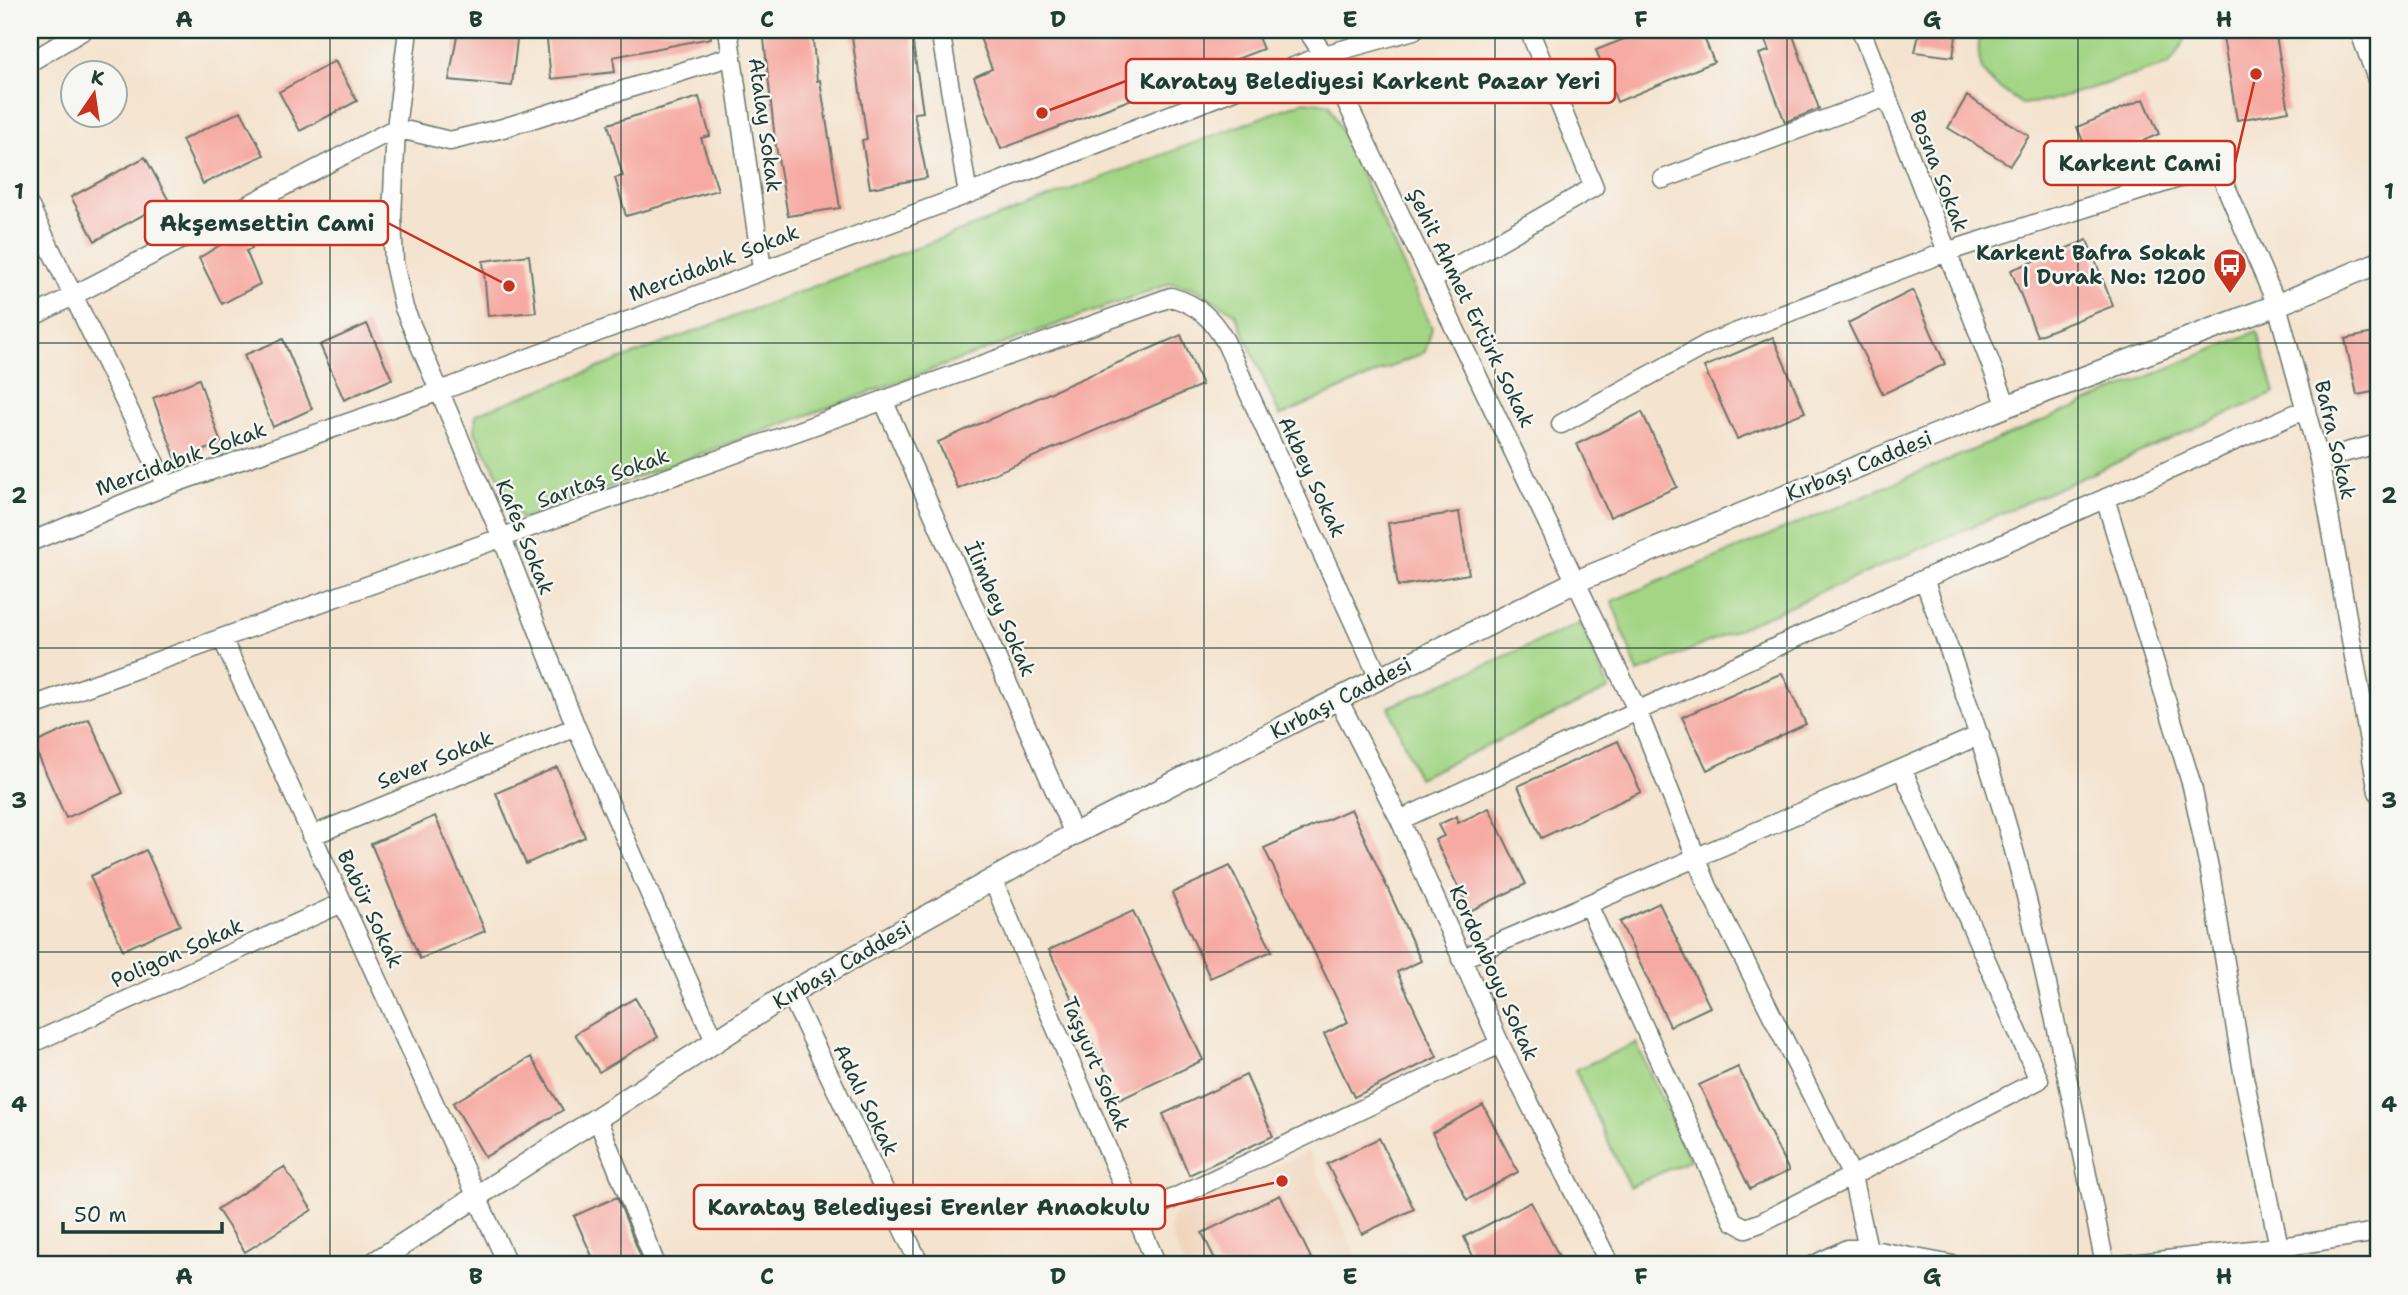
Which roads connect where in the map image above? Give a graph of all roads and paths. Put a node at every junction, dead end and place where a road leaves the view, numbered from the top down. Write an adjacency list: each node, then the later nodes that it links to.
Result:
1 (84, 30): 12 (street)
2 (408, 30): 15 (street, Kafes Sokak)
3 (728, 30): 11 (street, Atalay Sokak)
4 (940, 30): 17 (street)
5 (1307, 30): 10 (street, Şehit Ahmet Ertürk Sokak)
6 (1414, 30): 10 (street, Mercidabık Sokak)
7 (1529, 30): 22 (street)
8 (1861, 30): 14 (street, Bosna Sokak)
9 (2359, 30): 13 (street)
10 (1324, 55): 17 (street, Mercidabık Sokak); 22 (street, Şehit Ahmet Ertürk Sokak)
11 (732, 56): 15 (street); 21 (street, Atalay Sokak)
12 (30, 62)
13 (2378, 82)
14 (1886, 97): 16 (street); 19 (street, Bosna Sokak)
15 (396, 128): 23 (street); 27 (street, Kafes Sokak)
16 (1664, 179)
17 (968, 194): 21 (street, Mercidabık Sokak)
18 (30, 206): 23 (street)
19 (1946, 252): 25 (street, Bafra Sokak); 29 (street, Bosna Sokak); 31 (street)
20 (2378, 263): 25 (street, Kırbaşı Caddesi)
21 (762, 269): 27 (street, Mercidabık Sokak)
22 (1432, 280): 39 (street, Şehit Ahmet Ertürk Sokak)
23 (75, 295): 26 (street); 34 (street)
24 (1191, 303): 28 (street, Sarıtaş Sokak); 41 (street, Akbey Sokak)
25 (2277, 305): 29 (street, Kırbaşı Caddesi); 30 (street, Bafra Sokak)
26 (30, 317)
27 (440, 391): 34 (street, Mercidabık Sokak); 36 (street, Kafes Sokak)
28 (884, 402): 36 (street, Sarıtaş Sokak); 50 (street, İlimbey Sokak)
29 (2007, 406): 39 (street, Kırbaşı Caddesi)
30 (2306, 409): 33 (street, Bafra Sokak); 35 (street)
31 (1561, 424)
32 (2378, 444): 33 (street)
33 (2319, 459): 48 (street, Bafra Sokak)
34 (166, 486): 37 (street, Mercidabık Sokak)
35 (2105, 498): 38 (street); 68 (street)
36 (502, 538): 40 (street, Sarıtaş Sokak); 45 (street, Kafes Sokak)
37 (30, 542)
38 (1924, 579): 44 (street); 46 (street)
39 (1577, 581): 41 (street, Kırbaşı Caddesi); 44 (street, Şehit Ahmet Ertürk Sokak)
40 (222, 638): 43 (street, Sarıtaş Sokak); 51 (street, Babür Sokak)
41 (1379, 678): 42 (street, Kırbaşı Caddesi)
42 (1338, 699): 49 (street, Kordonboyu Sokak); 50 (street, Kırbaşı Caddesi)
43 (30, 707)
44 (1637, 710): 49 (street); 52 (street, Şehit Ahmet Ertürk Sokak)
45 (576, 727): 51 (street, Sever Sokak); 58 (street, Kafes Sokak)
46 (1980, 735): 47 (street); 61 (street)
47 (1902, 769): 52 (street); 62 (street)
48 (2378, 792)
49 (1400, 820): 56 (street, Kordonboyu Sokak)
50 (1074, 834): 53 (street, Kırbaşı Caddesi)
51 (311, 836): 54 (street, Babür Sokak)
52 (1699, 858): 55 (street); 64 (street, Şehit Ahmet Ertürk Sokak)
53 (993, 881): 57 (street, Kırbaşı Caddesi); 66 (street, Taşyurt Sokak)
54 (342, 902): 59 (street, Poligon Sokak); 65 (street, Babür Sokak)
55 (1588, 905): 56 (street); 64 (street)
56 (1461, 959): 60 (street, Kordonboyu Sokak)
57 (790, 993): 58 (street, Kırbaşı Caddesi); 74 (street, Adalı Sokak)
58 (715, 1041): 63 (street, Kırbaşı Caddesi)
59 (30, 1044)
60 (1500, 1044): 66 (street); 76 (street, Kordonboyu Sokak)
61 (2067, 1074): 62 (street); 79 (street)
62 (2039, 1080): 64 (street)
63 (597, 1118): 65 (street, Kırbaşı Caddesi); 73 (street)
64 (1852, 1176): 69 (street, Şehit Ahmet Ertürk Sokak)
65 (475, 1198): 71 (street, Kırbaşı Caddesi); 72 (street, Babür Sokak)
66 (1136, 1216): 75 (street, Taşyurt Sokak)
67 (2378, 1232): 68 (street)
68 (2279, 1247): 70 (street)
69 (1868, 1249): 77 (street); 78 (street)
70 (2174, 1262): 80 (street)
71 (371, 1265)
72 (508, 1265)
73 (656, 1265)
74 (920, 1265)
75 (1157, 1265)
76 (1609, 1265)
77 (1814, 1265)
78 (1953, 1265)
79 (2105, 1265)
80 (2124, 1265)

